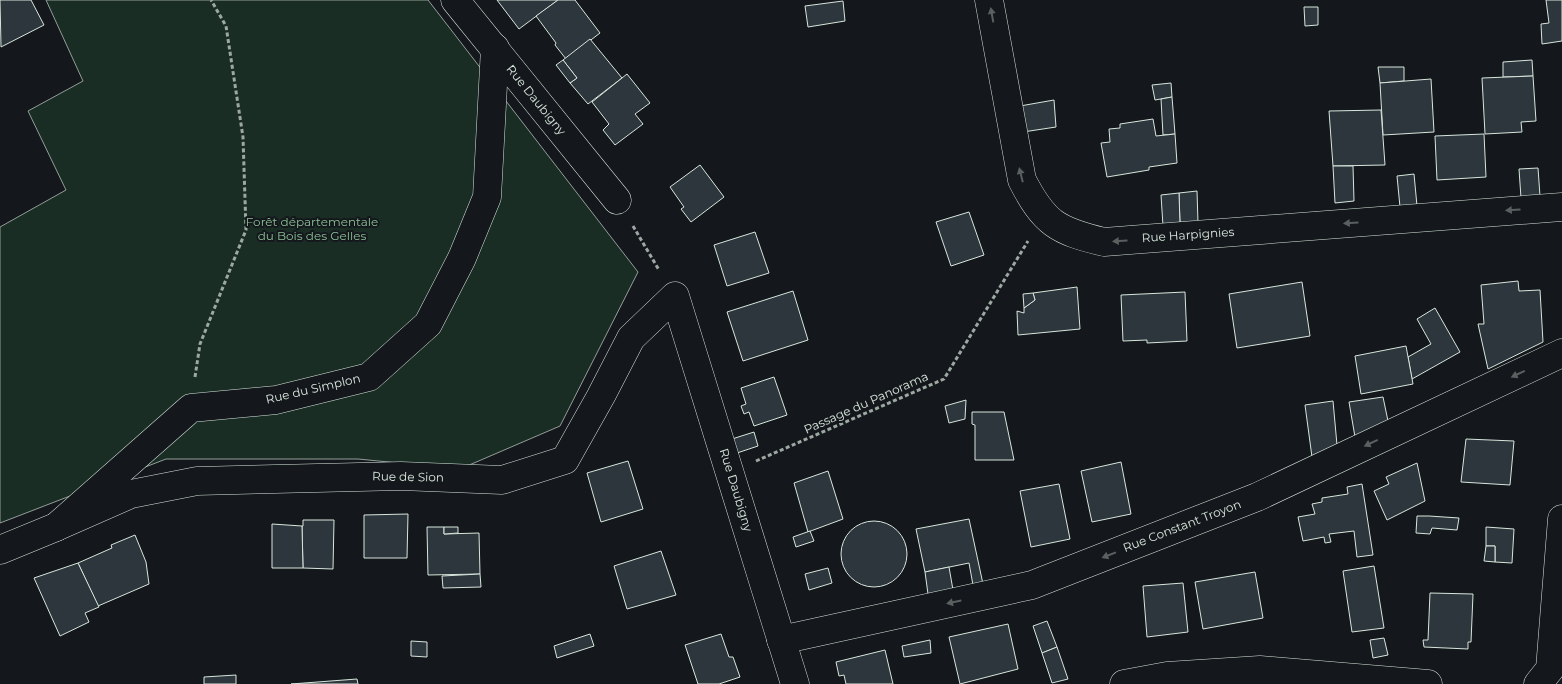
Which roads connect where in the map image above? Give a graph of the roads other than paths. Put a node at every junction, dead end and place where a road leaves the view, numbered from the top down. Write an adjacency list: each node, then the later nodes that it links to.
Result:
1 (455, 0): 3 (street, Rue Daubigny)
2 (989, 0): 5 (street, Rue Harpignies, one-way to 2)
3 (495, 48): 4 (street, Rue Daubigny); 8 (street, Rue du Simplon)
4 (617, 200)
5 (1562, 207)
6 (675, 296): 8 (street, Rue de Sion); 11 (street, Rue Daubigny)
7 (1562, 353): 11 (street, Rue Constant Troyon, one-way to 11)
8 (56, 526): 10 (street)
9 (1561, 534): 15 (street)
10 (0, 550)
11 (781, 640): 12 (street, Rue Daubigny)
12 (795, 684)
13 (1124, 684): 14 (street)
14 (1428, 684)
15 (1538, 684)

